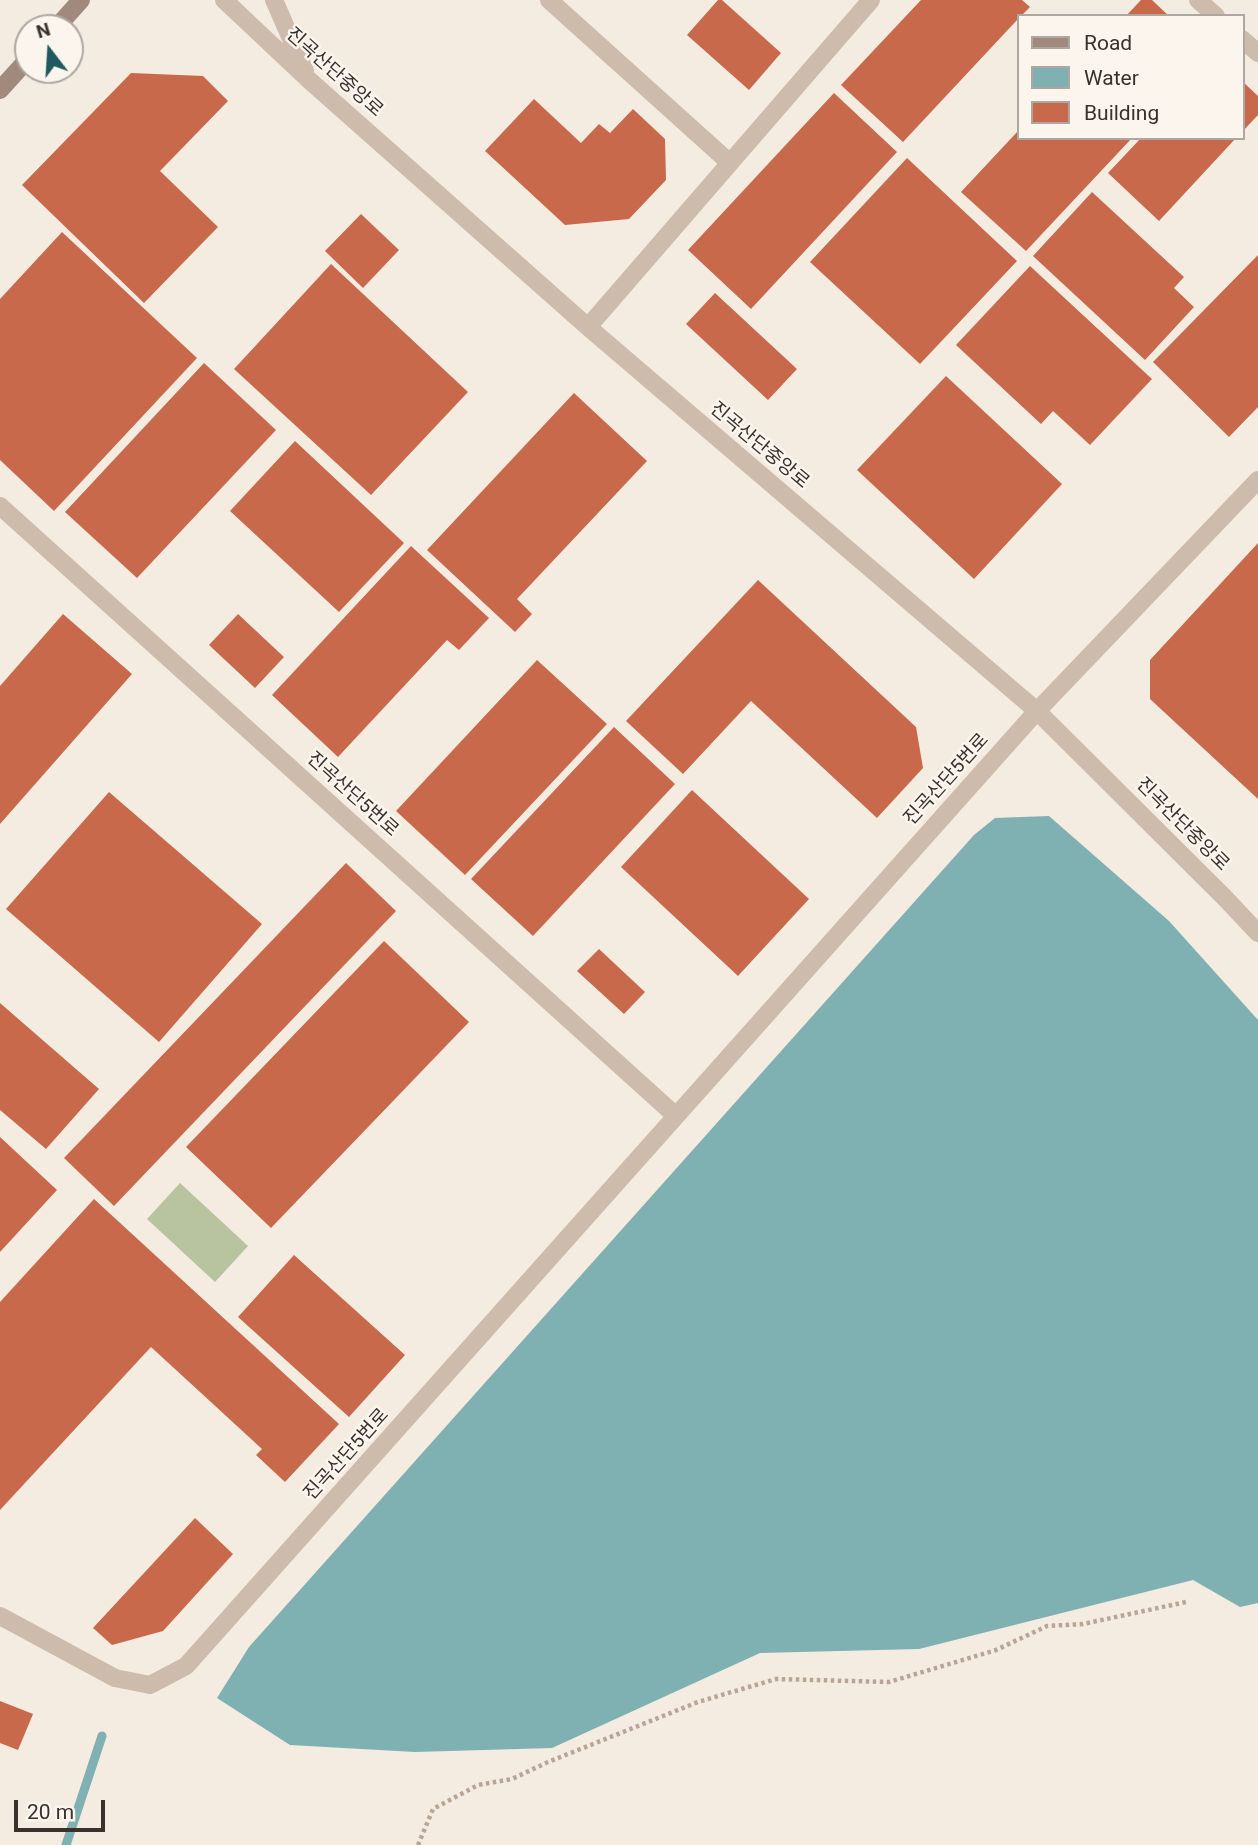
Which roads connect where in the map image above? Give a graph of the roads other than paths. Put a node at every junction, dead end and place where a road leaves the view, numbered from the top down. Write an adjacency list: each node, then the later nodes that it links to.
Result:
1 (81, 0): 7 (main road)
2 (224, 0): 12 (street, 진곡산단중앙로)
3 (274, 0): 12 (street)
4 (549, 0): 14 (street)
5 (871, 0): 14 (street)
6 (1198, 0): 8 (street)
7 (68, 14)
8 (1214, 14)
9 (1244, 41): 10 (street)
10 (1258, 53)
11 (14, 74): 13 (main road)
12 (309, 80): 15 (street, 진곡산단중앙로)
13 (0, 89)
14 (730, 163): 15 (street)
15 (588, 327): 18 (street, 진곡산단중앙로)
16 (1258, 480): 18 (street, 진곡산단5번로)
17 (0, 506): 20 (street, 진곡산단5번로)
18 (1037, 710): 19 (street, 진곡산단중앙로); 20 (street, 진곡산단5번로)
19 (1258, 933)
20 (676, 1116): 21 (street, 진곡산단5번로)
21 (0, 1616)

